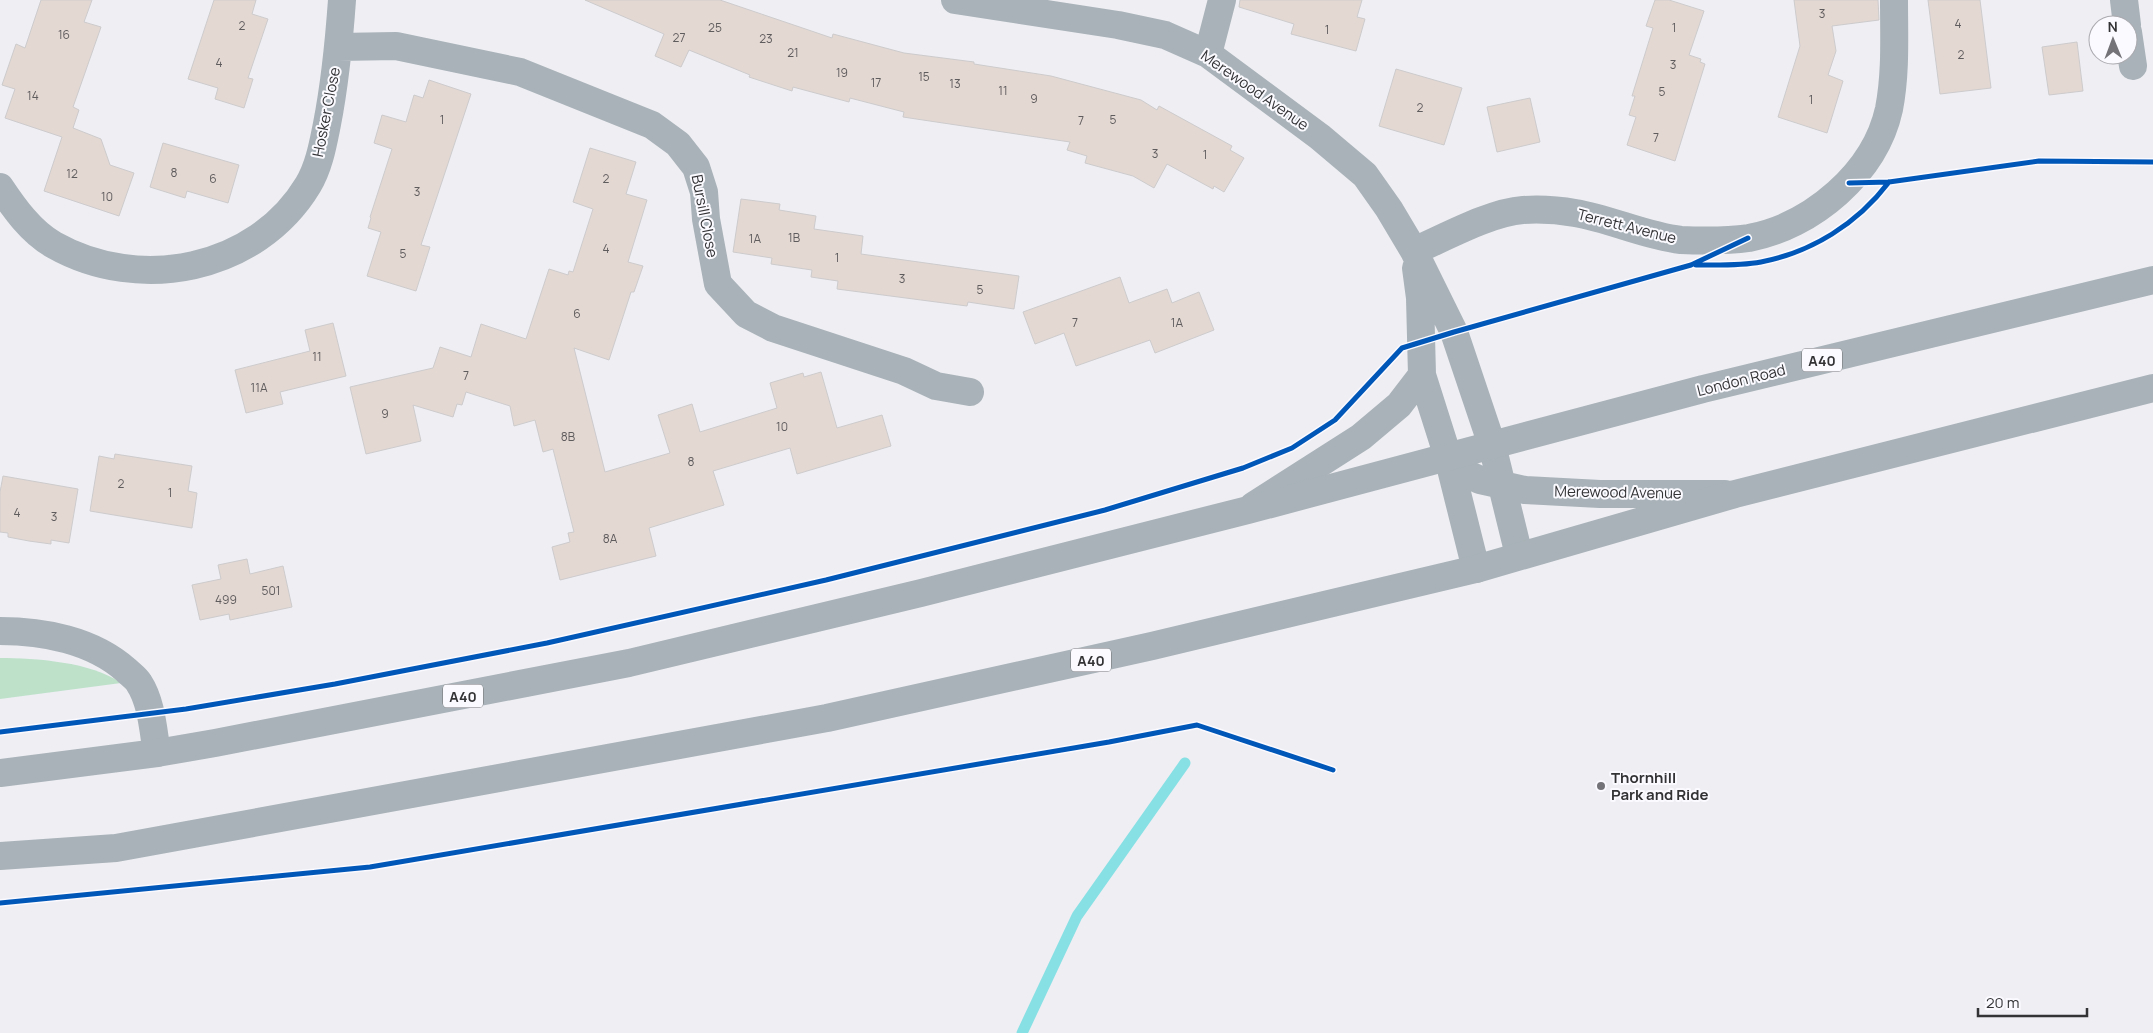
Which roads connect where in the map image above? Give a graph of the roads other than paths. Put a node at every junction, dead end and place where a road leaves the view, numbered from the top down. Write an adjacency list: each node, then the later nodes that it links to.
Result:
1 (342, 0): 7 (main road, Hosker Close)
2 (955, 0): 8 (main road, Merewood Avenue)
3 (1222, 0): 8 (main road)
4 (1894, 0): 10 (main road, Terrett Avenue)
5 (2124, 0): 6 (main road)
6 (2126, 15)
7 (338, 47): 9 (main road, Hosker Close); 14 (main road, Bursill Close)
8 (1208, 54): 10 (main road, Merewood Avenue)
9 (0, 187)
10 (1414, 252): 12 (main road, Merewood Avenue); 15 (main road, Merewood Avenue)
11 (2153, 280): 15 (main road, London Road / A40)
12 (1422, 375): 16 (main road, Merewood Avenue); 19 (main road)
13 (2153, 388): 18 (main road, A40)
14 (970, 392)
15 (1492, 445): 16 (main road, London Road / A40); 17 (main road, Merewood Avenue)
16 (1448, 457): 17 (main road, Merewood Avenue); 19 (main road, A40); 21 (main road, Merewood Avenue)
17 (1501, 485): 18 (main road, Merewood Avenue); 20 (main road, Merewood Avenue)
18 (1735, 494): 20 (main road, A40)
19 (1248, 510): 23 (main road, A40)
20 (1519, 555): 21 (main road, A40)
21 (1476, 569): 25 (main road, A40)
22 (0, 631): 23 (main road)
23 (157, 753): 24 (main road, A40)
24 (0, 773)
25 (0, 856)

